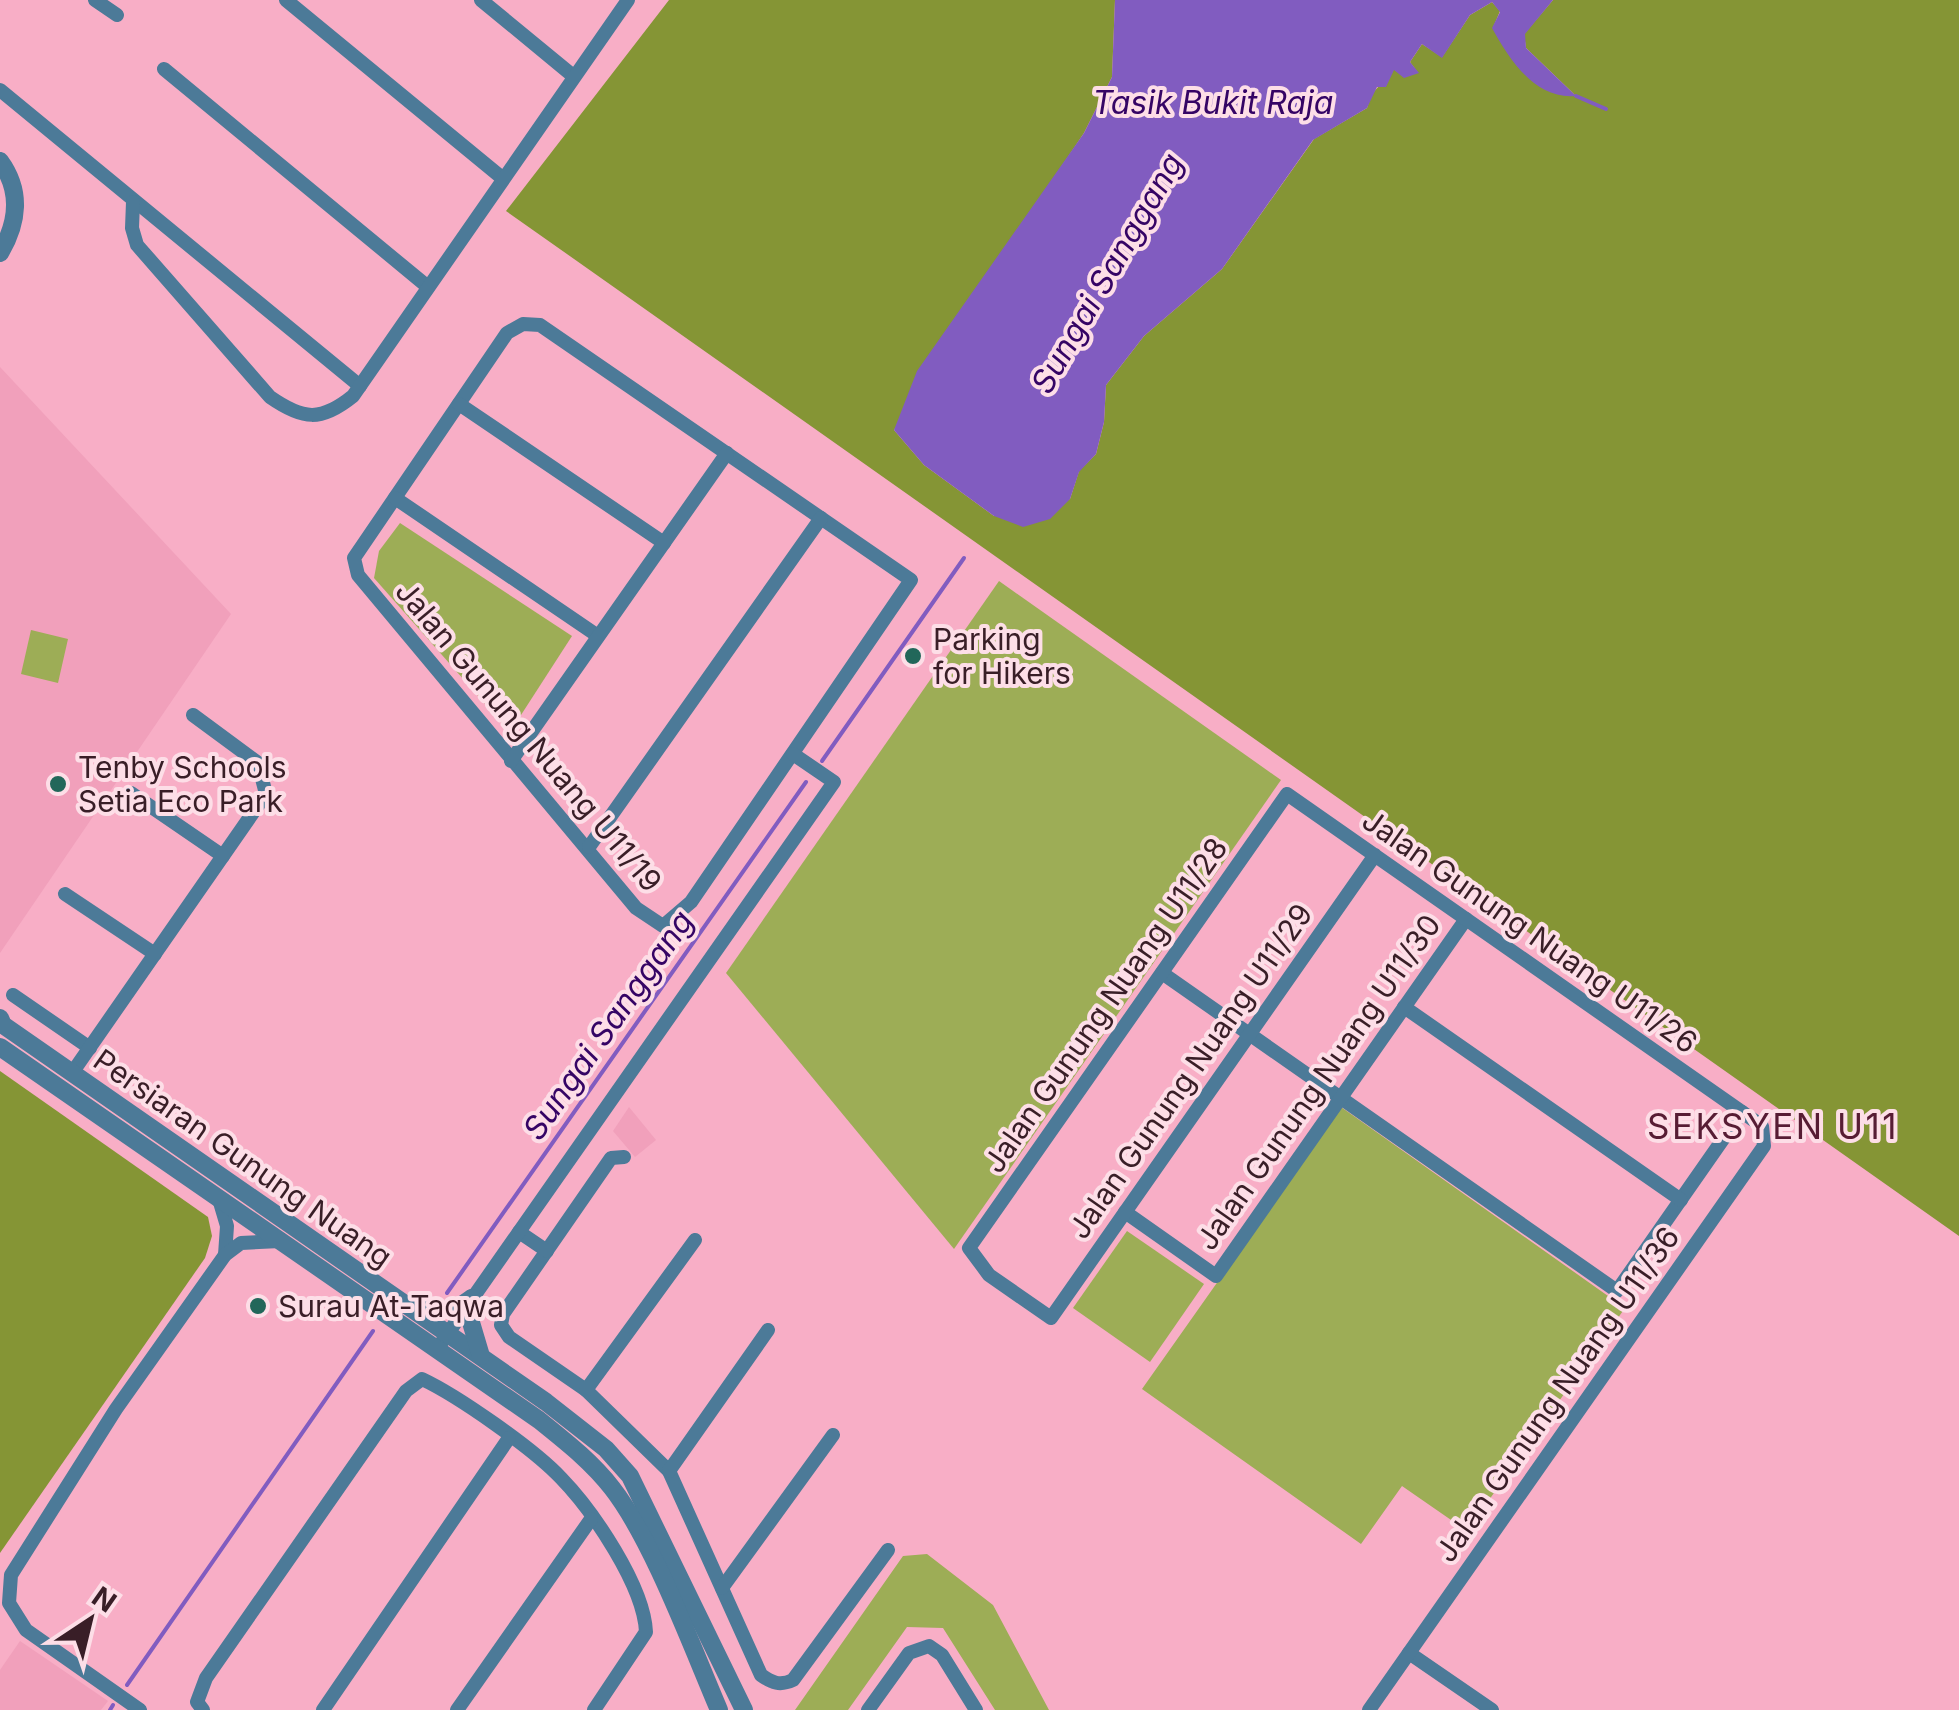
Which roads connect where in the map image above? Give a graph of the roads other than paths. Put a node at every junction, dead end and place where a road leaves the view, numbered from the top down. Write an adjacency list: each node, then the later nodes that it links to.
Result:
1 (95, 0): 5 (street)
2 (286, 0): 10 (street)
3 (482, 0): 7 (street)
4 (628, 0): 7 (street)
5 (117, 15)
6 (164, 69): 13 (street)
7 (572, 75): 10 (street)
8 (0, 90): 11 (street)
9 (0, 161): 12 (street)
10 (501, 178): 13 (street)
11 (133, 202): 14 (street); 14 (street)
12 (0, 253)
13 (428, 287): 14 (street)
14 (360, 386)
15 (459, 404): 16 (street); 17 (street); 19 (street)
16 (727, 453): 18 (street); 19 (street)
17 (395, 498): 20 (street); 23 (street, Jalan Gunung Nuang U11/19)
18 (822, 518): 22 (street); 26 (street)
19 (664, 543): 20 (street)
20 (598, 636): 23 (street)
21 (193, 715): 28 (street)
22 (793, 754): 26 (street, Jalan Gunung Nuang U11/19); 46 (street)
23 (511, 760): 26 (street, Jalan Gunung Nuang U11/19)
24 (131, 794): 28 (street)
25 (1287, 794): 27 (street, Jalan Gunung Nuang U11/26); 32 (street, Jalan Gunung Nuang U11/28)
26 (589, 847)
27 (1375, 855): 30 (street, Jalan Gunung Nuang U11/26); 36 (street, Jalan Gunung Nuang U11/29)
28 (223, 856): 31 (street)
29 (66, 894): 31 (street)
30 (1466, 919): 34 (street, Jalan Gunung Nuang U11/30); 41 (street, Jalan Gunung Nuang U11/26)
31 (155, 954): 38 (street)
32 (1162, 973): 36 (street); 53 (street, Jalan Gunung Nuang U11/28)
33 (13, 994): 38 (street)
34 (1404, 1007): 40 (street, Jalan Gunung Nuang U11/30); 44 (street)
35 (0, 1018): 39 (street, Persiaran Gunung Nuang)
36 (1249, 1034): 40 (street); 45 (street, Jalan Gunung Nuang U11/29)
37 (0, 1047): 43 (street, Persiaran Gunung Nuang)
38 (90, 1048): 39 (street)
39 (72, 1073): 52 (street, Persiaran Gunung Nuang)
40 (1340, 1098): 44 (street); 45 (street, Jalan Gunung Nuang U11/30)
41 (1742, 1112): 44 (street); 64 (street, Jalan Gunung Nuang U11/36)
42 (624, 1157): 49 (street)
43 (219, 1199): 48 (street, Persiaran Gunung Nuang); 50 (street)
44 (1681, 1200)
45 (1125, 1212): 53 (street, Jalan Gunung Nuang U11/29)
46 (519, 1232): 49 (street); 51 (street)
47 (695, 1240): 57 (street)
48 (280, 1241): 50 (street); 55 (street, Persiaran Gunung Nuang)
49 (547, 1251): 57 (street)
50 (224, 1255): 67 (street)
51 (472, 1298): 52 (street); 55 (street); 56 (street)
52 (413, 1309): 55 (street, Persiaran Gunung Nuang)
53 (1051, 1318)
54 (768, 1330): 60 (street)
55 (442, 1341): 56 (street, Persiaran Gunung Nuang); 66 (street, Persiaran Gunung Nuang)
56 (482, 1357): 71 (street, Persiaran Gunung Nuang)
57 (586, 1390): 60 (street)
58 (833, 1435): 63 (street)
59 (509, 1438): 61 (street); 65 (street); 68 (street)
60 (670, 1471): 63 (street)
61 (591, 1519): 69 (street); 70 (street)
62 (888, 1550): 63 (street)
63 (722, 1588)
64 (1409, 1653): 74 (street, Jalan Gunung Nuang U11/36); 75 (street)
65 (200, 1706)
66 (714, 1706)
67 (140, 1710)
68 (323, 1710)
69 (456, 1710)
70 (594, 1710)
71 (744, 1710)
72 (868, 1710): 73 (street)
73 (976, 1710)
74 (1370, 1710)
75 (1492, 1710)

